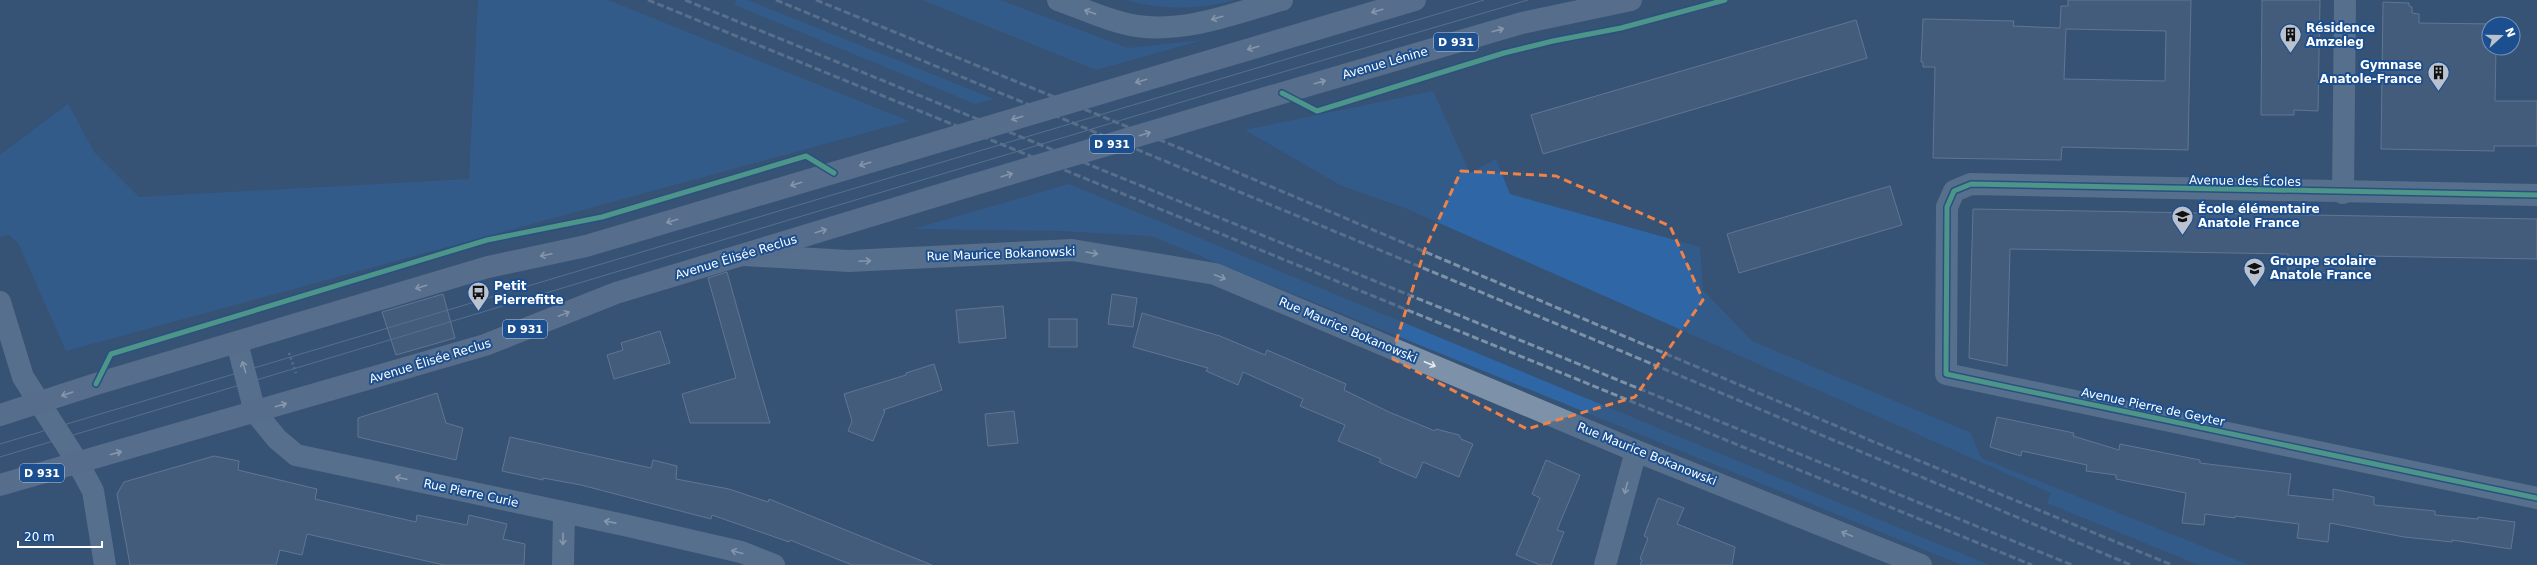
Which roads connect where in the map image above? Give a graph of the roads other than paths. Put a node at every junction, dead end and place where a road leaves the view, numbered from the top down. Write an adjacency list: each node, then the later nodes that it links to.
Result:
1 (1058, 0): 2 (street, one-way to 1)
2 (1282, 0)
3 (1415, 0): 12 (main road, one-way to 12, bridge)
4 (1631, 0): 6 (main road, Avenue Lénine / D 931, one-way to 4, bridge)
5 (2345, 0): 8 (street)
6 (969, 186): 10 (main road, Avenue Élisée Reclus / D 931, one-way to 6)
7 (1954, 191): 8 (street, Avenue des Écoles); 19 (street, Avenue Pierre de Geyter)
8 (2343, 193): 9 (street, Avenue des Écoles)
9 (2537, 195)
10 (742, 255): 14 (main road, Avenue Élisée Reclus / D 931, one-way to 10); 16 (street, Rue Maurice Bokanowski, one-way to 16)
11 (0, 302): 13 (street)
12 (237, 343): 13 (main road, one-way to 13); 14 (street, Rue Pierre Curie, one-way to 12)
13 (38, 404): 15 (main road); 17 (street)
14 (256, 412): 17 (main road, Avenue Élisée Reclus / D 931, one-way to 14); 20 (street, Rue Pierre Curie, one-way to 14)
15 (0, 415)
16 (1636, 451): 21 (street, Rue Maurice Bokanowski, one-way to 16); 25 (street, one-way to 25)
17 (78, 463): 18 (main road, Avenue Élisée Reclus / D 931); 22 (street)
18 (0, 485)
19 (2537, 498)
20 (564, 513): 23 (street, one-way to 23); 24 (street, Rue Pierre Curie, one-way to 20)
21 (1878, 556): 26 (street, Rue Maurice Bokanowski)
22 (105, 565)
23 (563, 565)
24 (774, 565)
25 (1605, 565)
26 (1921, 565)

